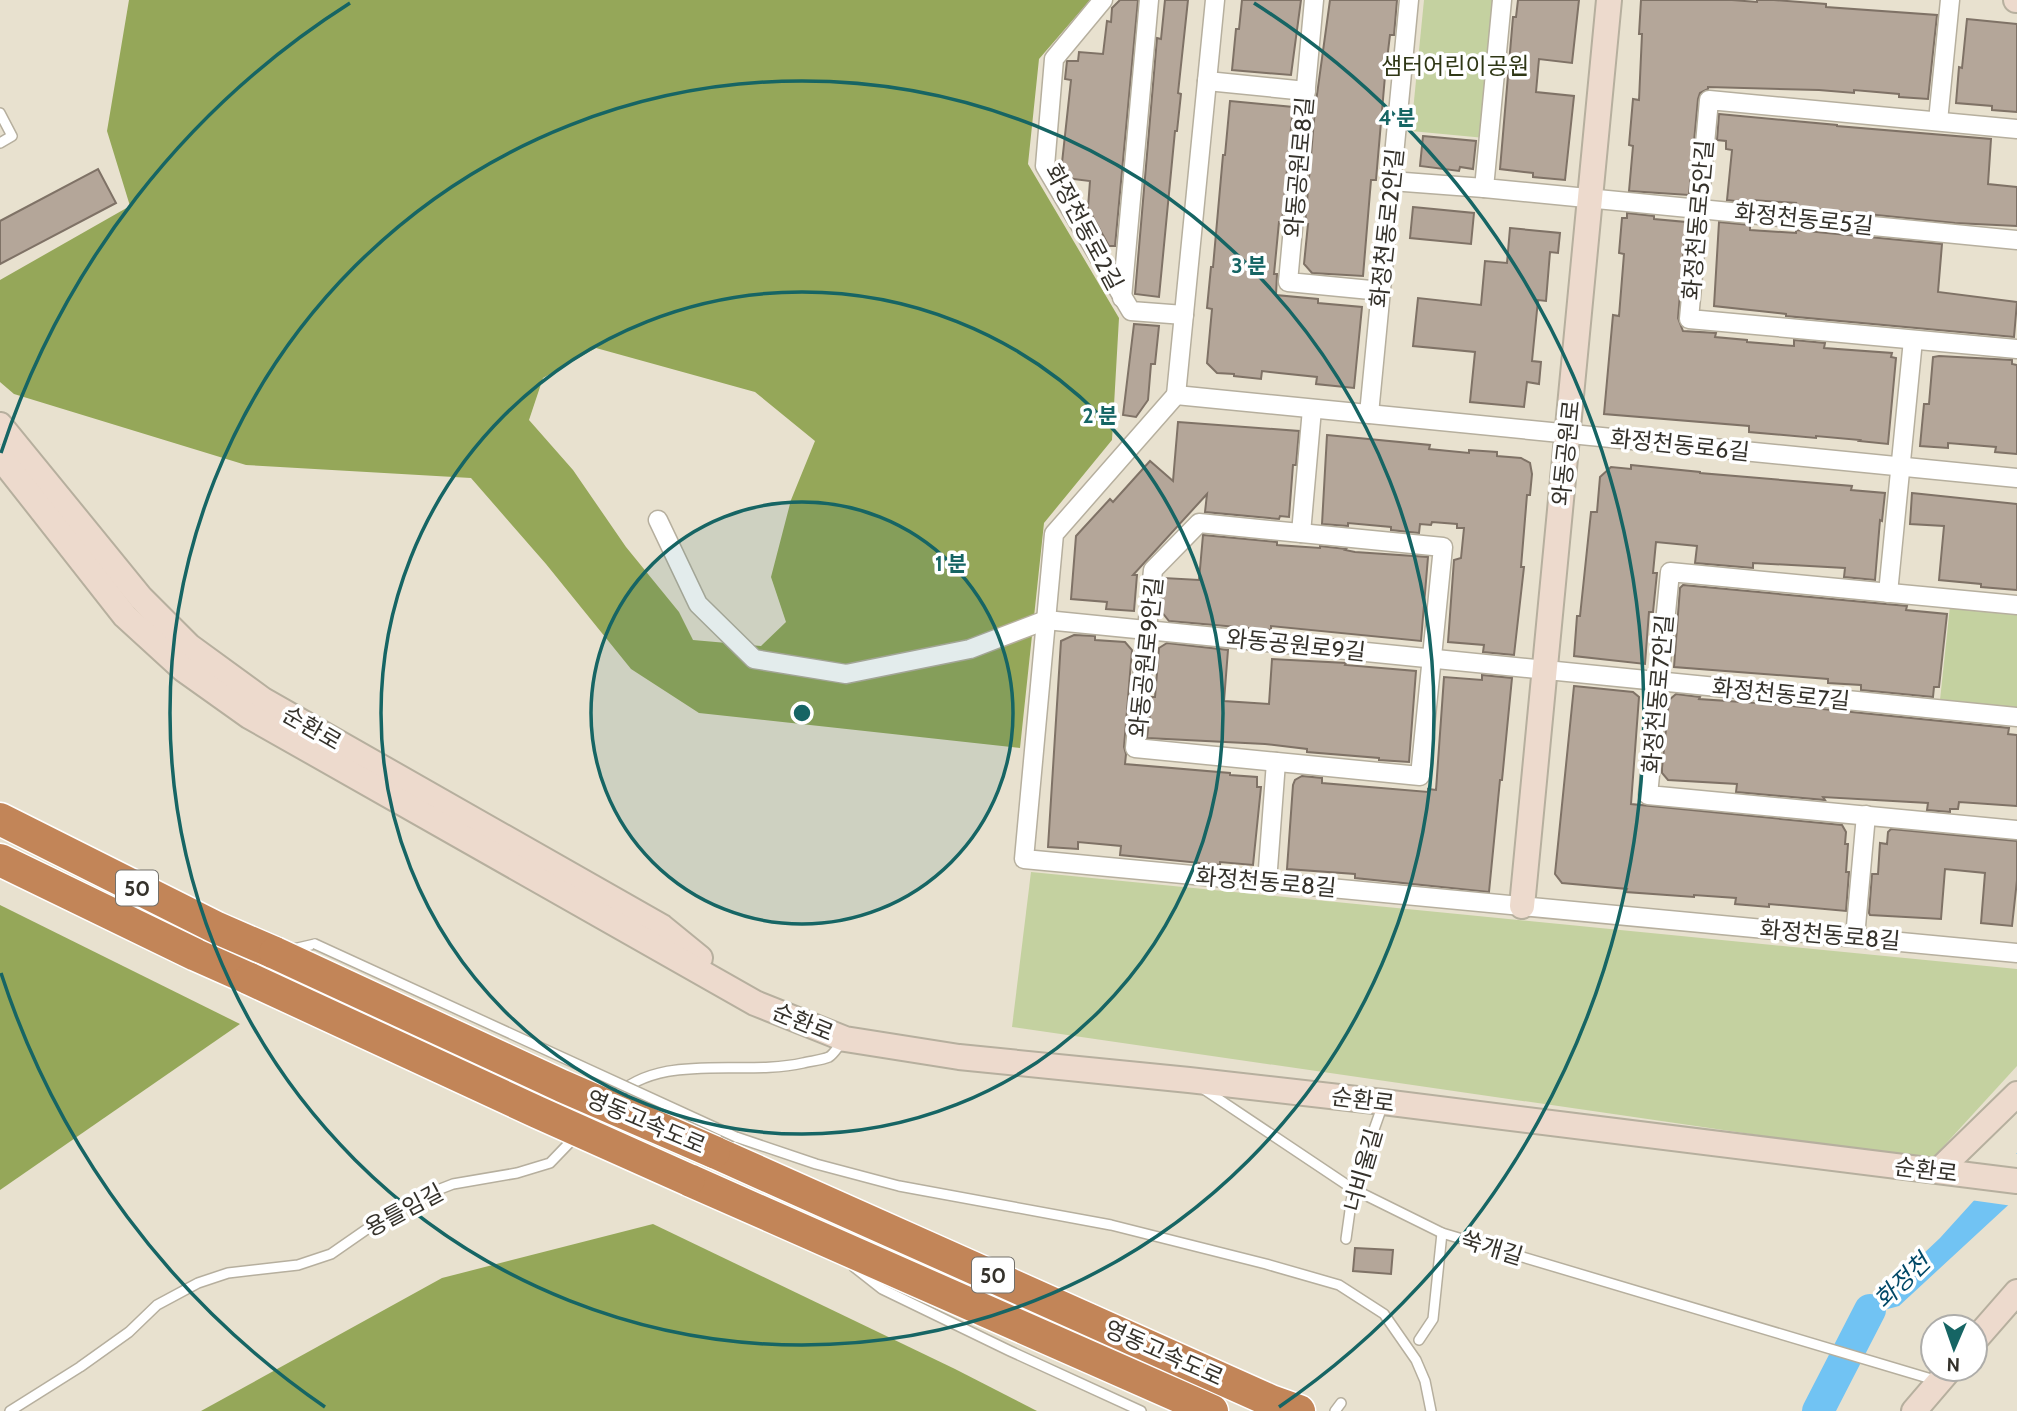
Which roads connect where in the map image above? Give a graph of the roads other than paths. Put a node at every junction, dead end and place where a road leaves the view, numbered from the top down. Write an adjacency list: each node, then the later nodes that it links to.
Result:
1 (1103, 0): 21 (street, 화정천동로2길)
2 (1149, 0): 21 (street, 화정천동로2길)
3 (1215, 0): 9 (street)
4 (1314, 0): 10 (street, 와동공원로8길)
5 (1409, 0): 15 (street, 화정천동로2안길)
6 (1502, 0): 16 (street)
7 (1609, 0): 17 (main road, 와동공원로)
8 (1950, 0): 12 (street)
9 (1207, 81): 10 (street); 22 (street)
10 (1306, 91): 20 (street, 와동공원로8길)
11 (0, 113): 14 (lane)
12 (1938, 121): 13 (street, 화정천동로5안길); 18 (street, 화정천동로5안길)
13 (2017, 129)
14 (0, 143)
15 (1391, 181): 16 (street); 20 (street, 화정천동로2안길)
16 (1484, 188): 17 (street)
17 (1591, 198): 18 (street, 화정천동로5길); 29 (main road, 와동공원로)
18 (1699, 209): 19 (street, 화정천동로5길); 23 (street, 화정천동로5안길)
19 (2017, 240)
20 (1381, 291): 27 (street, 화정천동로2안길)
21 (1122, 298): 22 (street)
22 (1184, 315): 25 (street)
23 (1913, 340): 24 (street, 화정천동로5안길); 31 (street)
24 (2017, 349)
25 (1177, 395): 26 (street, 화정천동로6길); 37 (street, 화정천동로8길)
26 (1312, 408): 27 (street, 화정천동로6길); 34 (street)
27 (1368, 414): 29 (street, 화정천동로6길)
28 (0, 425): 53 (main road, 순환로)
29 (1568, 433): 31 (street, 화정천동로6길); 40 (main road, 와동공원로)
30 (0, 457): 53 (main road, 순환로)
31 (1901, 466): 32 (street, 화정천동로6길); 35 (street)
32 (2017, 478)
33 (658, 520): 37 (street)
34 (1301, 533): 38 (street, 와동공원로9안길); 39 (street, 와동공원로9안길)
35 (1888, 593): 36 (street, 화정천동로7안길); 41 (street, 화정천동로7안길)
36 (2017, 605)
37 (1046, 620): 38 (street, 와동공원로9길); 48 (street, 화정천동로8길)
38 (1147, 631): 39 (street, 와동공원로9길); 43 (street, 와동공원로9안길)
39 (1432, 659): 40 (street, 와동공원로9길); 43 (street, 와동공원로9안길)
40 (1545, 670): 41 (street, 화정천동로7길); 49 (main road, 와동공원로)
41 (1659, 682): 42 (street, 화정천동로7길); 44 (street, 화정천동로7안길)
42 (2017, 717)
43 (1276, 762): 48 (street)
44 (1866, 816): 46 (street, 화정천동로7안길); 50 (street)
45 (0, 819): 51 (highway, 영동고속도로 / 50)
46 (2017, 830)
47 (0, 860): 65 (highway, 영동고속도로 / 50, bridge)
48 (1267, 882): 49 (street, 화정천동로8길)
49 (1522, 906): 50 (street, 화정천동로8길)
50 (1855, 937): 52 (street, 화정천동로8길)
51 (275, 953): 60 (highway, 영동고속도로 / 50, bridge); 60 (lane, bridge)
52 (2017, 953)
53 (755, 1003): 54 (main road, 순환로)
54 (845, 1039): 55 (main road, 순환로); 58 (lane)
55 (1189, 1080): 57 (main road, 순환로); 63 (lane, 쑥개길)
56 (2017, 1094): 61 (main road)
57 (1383, 1102): 61 (main road, 순환로); 63 (lane, 너비울길)
58 (598, 1113)
59 (589, 1123): 73 (lane, 용틀임길)
60 (725, 1144): 72 (highway, 영동고속도로 / 50); 76 (lane)
61 (1938, 1170): 62 (main road, 순환로)
62 (2017, 1181)
63 (1353, 1189): 64 (lane, 쑥개길); 66 (lane, 너비울길)
64 (1442, 1233): 69 (lane); 70 (lane, 쑥개길)
65 (811, 1234): 74 (lane); 75 (highway, 영동고속도로 / 50)
66 (1346, 1239)
67 (2017, 1292): 68 (main road)
68 (1989, 1324)
69 (1419, 1340)
70 (1919, 1371)
71 (1938, 1383): 77 (main road)
72 (1285, 1406)
73 (10, 1411)
74 (1141, 1411)
75 (1212, 1411)
76 (1431, 1411)
77 (1914, 1411)

